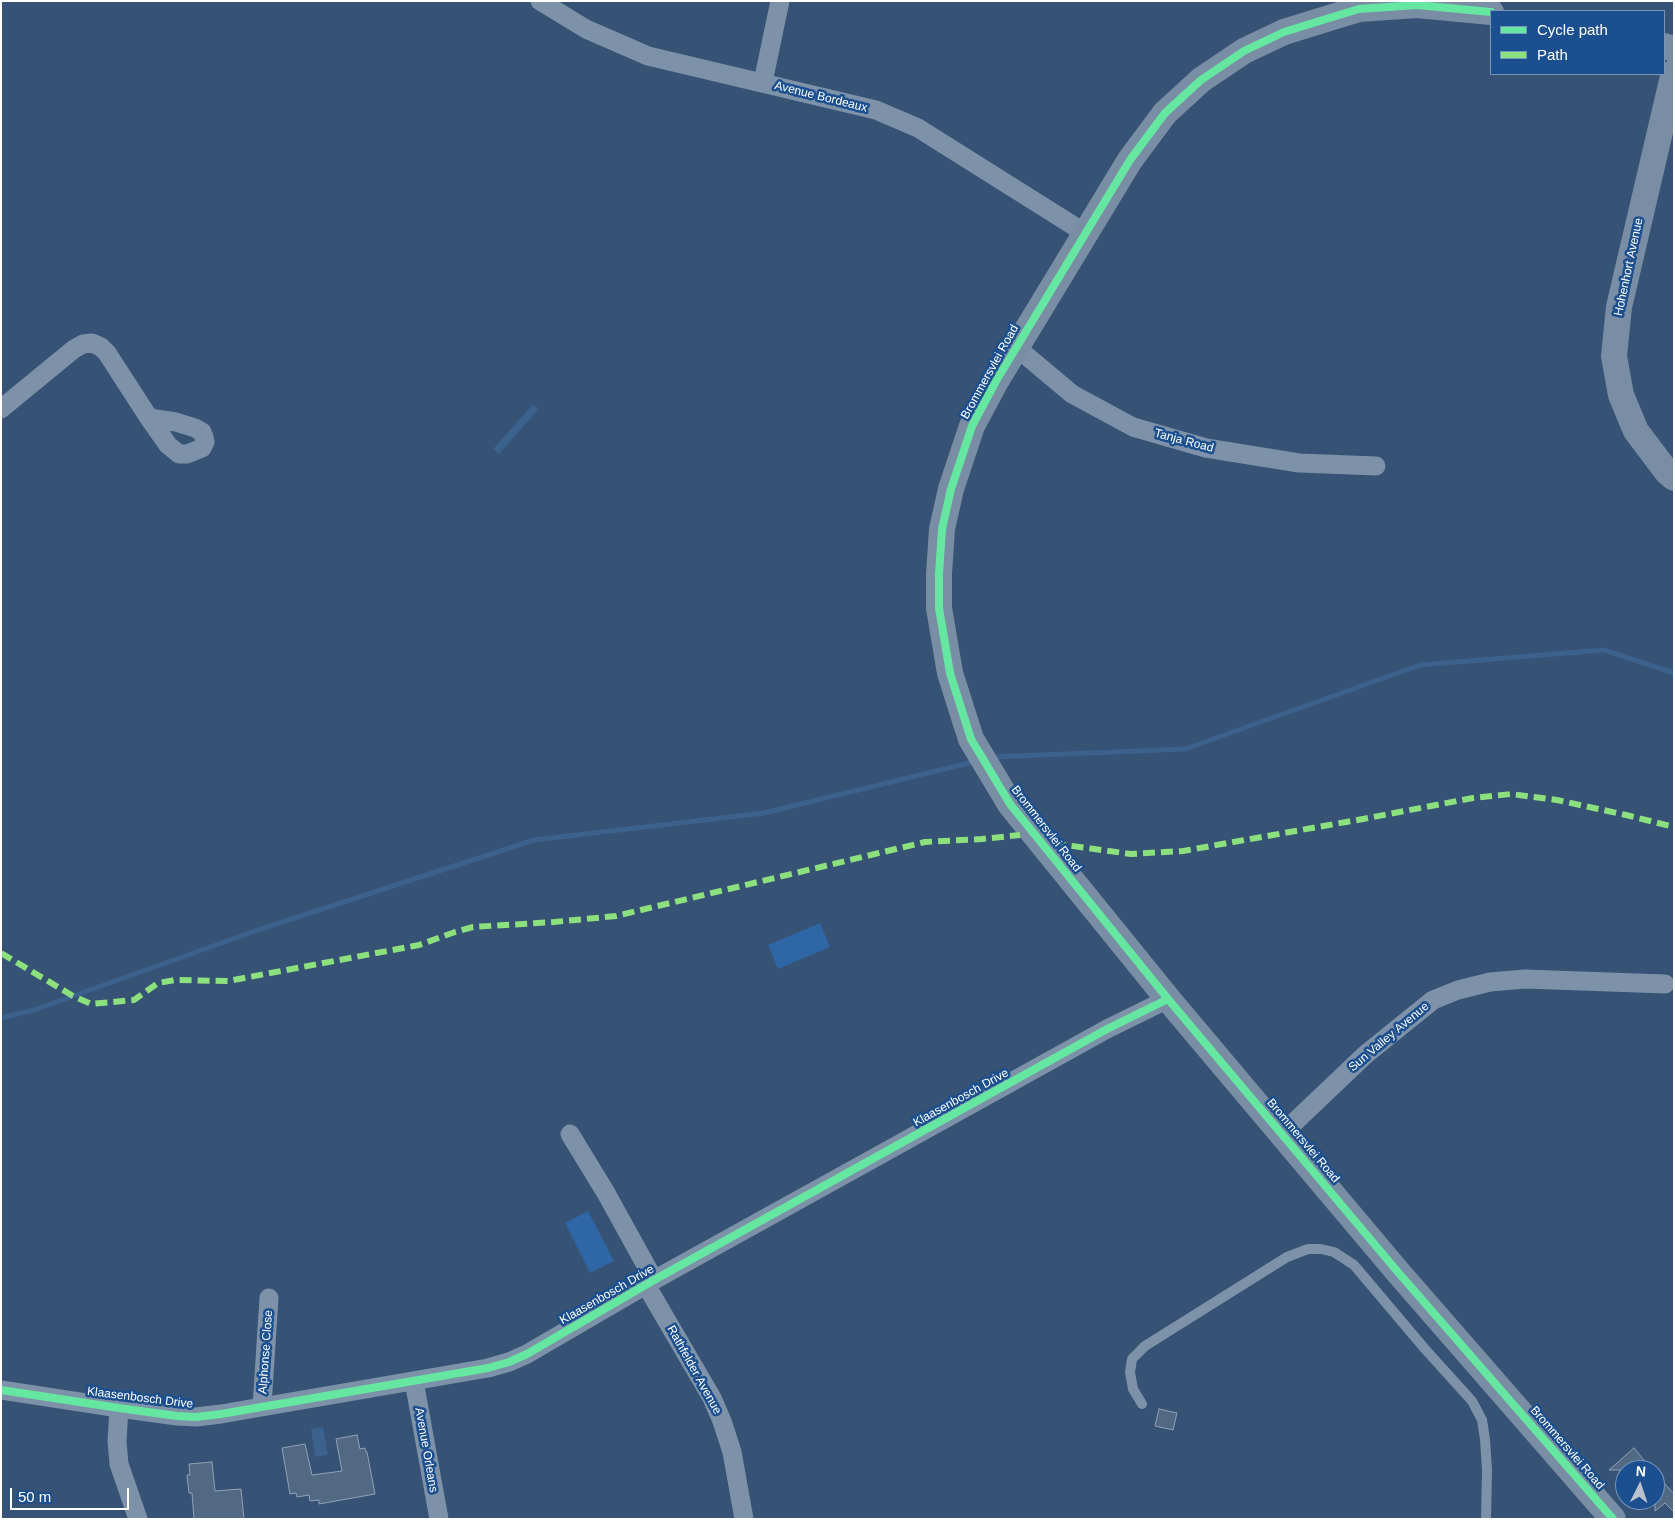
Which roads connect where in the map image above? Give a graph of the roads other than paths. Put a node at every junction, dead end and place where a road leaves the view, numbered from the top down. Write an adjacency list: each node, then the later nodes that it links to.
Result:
1 (540, 1): 6 (street, Avenue Bordeaux)
2 (780, 1): 6 (street)
3 (1416, 3): 4 (street, Brommersvlei Road); 7 (street, Brommersvlei Road)
4 (1490, 12)
5 (1674, 72): 12 (street, Hohenhort Avenue)
6 (763, 82): 7 (street, Avenue Bordeaux)
7 (1085, 233): 8 (street, Brommersvlei Road)
8 (1016, 347): 11 (street, Tanja Road); 14 (street, Brommersvlei Road)
9 (1, 409): 10 (street)
10 (149, 418)
11 (1376, 466)
12 (1674, 478)
13 (1666, 984): 16 (street, Sun Valley Avenue)
14 (1168, 999): 16 (street, Brommersvlei Road); 17 (street, Klaasenbosch Drive)
15 (570, 1134): 17 (street, Rathfelder Avenue)
16 (1282, 1134): 28 (street, Brommersvlei Road)
17 (650, 1283): 19 (street, Klaasenbosch Drive); 26 (street, Rathfelder Avenue)
18 (270, 1298): 22 (street, Alphonse Close)
19 (414, 1380): 22 (street, Klaasenbosch Drive); 25 (street, Avenue Orleans)
20 (1, 1390): 23 (street, Klaasenbosch Drive)
21 (1142, 1404): 27 (lane)
22 (262, 1406): 23 (street, Klaasenbosch Drive)
23 (120, 1408): 24 (street)
24 (138, 1519)
25 (439, 1519)
26 (744, 1519)
27 (1486, 1519)
28 (1613, 1519)

